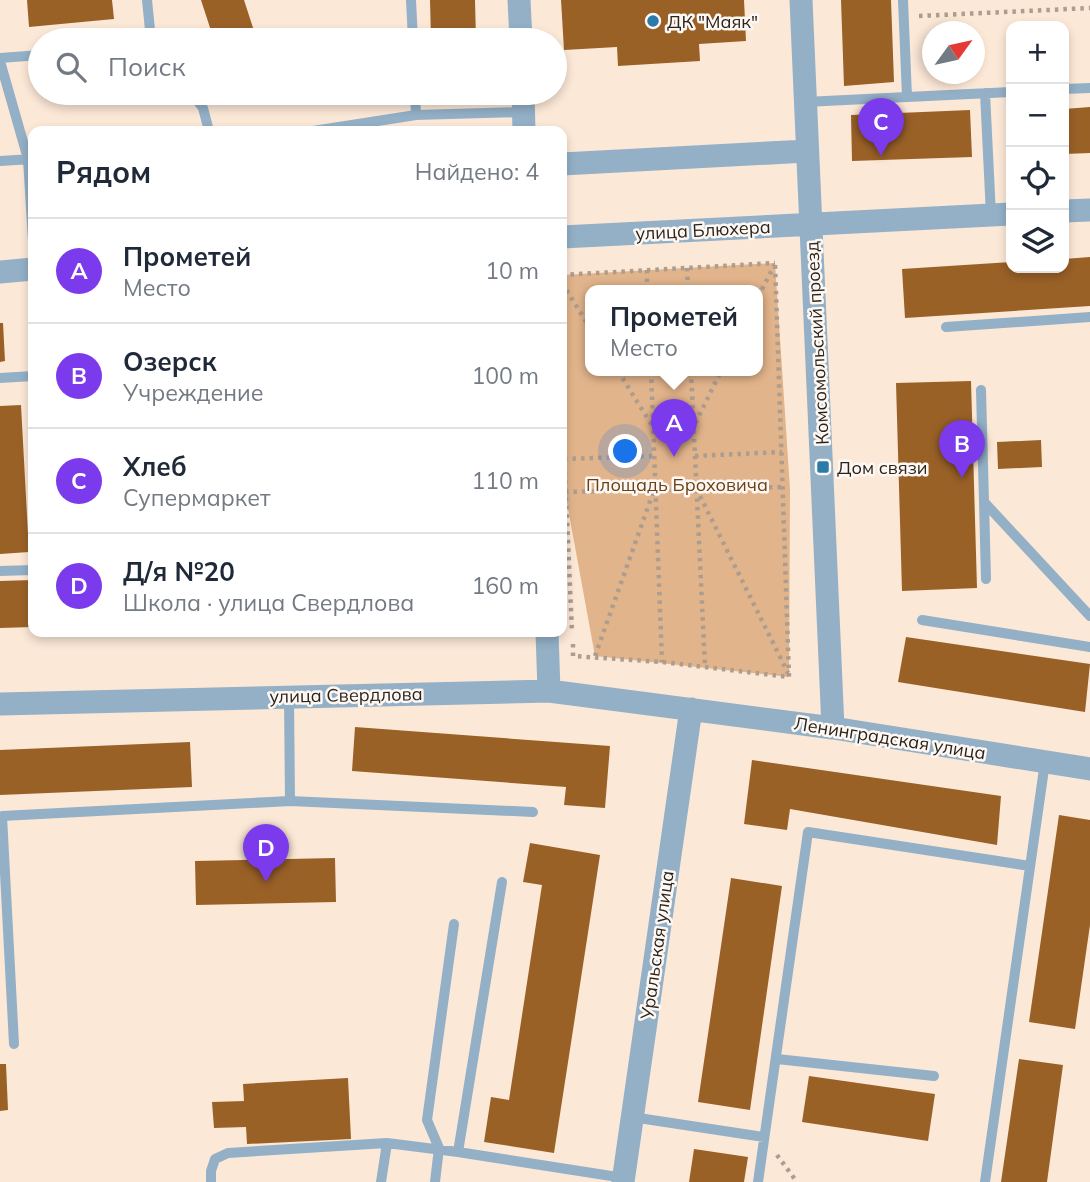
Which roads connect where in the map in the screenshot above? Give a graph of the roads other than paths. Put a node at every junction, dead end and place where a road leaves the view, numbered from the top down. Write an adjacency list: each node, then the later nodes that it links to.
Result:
1 (147, 0): 6 (lane)
2 (411, 0): 7 (lane)
3 (519, 0): 8 (street)
4 (801, 0): 16 (street, Комсомольский проезд)
5 (903, 0): 15 (lane)
6 (150, 28)
7 (412, 28)
8 (520, 28)
9 (28, 56): 10 (lane)
10 (0, 60): 23 (lane)
11 (1090, 88): 12 (lane)
12 (1069, 89)
13 (1006, 92): 14 (lane)
14 (985, 93): 15 (lane); 30 (lane)
15 (907, 97): 16 (lane)
16 (805, 102): 24 (street, Комсомольский проезд)
17 (201, 105): 21 (lane)
18 (416, 105): 20 (lane)
19 (523, 112): 20 (lane)
20 (416, 116): 22 (lane)
21 (207, 126)
22 (347, 126)
23 (28, 149)
24 (807, 151): 27 (street); 31 (street, Комсомольский проезд)
25 (28, 159): 26 (lane)
26 (0, 161)
27 (567, 164)
28 (1090, 210): 29 (street)
29 (1069, 211)
30 (1001, 214): 31 (street, улица Блюхера)
31 (811, 224): 32 (street, улица Блюхера); 52 (street, Комсомольский проезд)
32 (567, 237)
33 (28, 269): 34 (street)
34 (0, 272)
35 (1090, 317): 36 (lane)
36 (946, 327)
37 (28, 376): 38 (lane)
38 (0, 378)
39 (981, 390): 40 (lane)
40 (984, 502): 43 (lane); 44 (lane)
41 (28, 570): 42 (lane)
42 (0, 571)
43 (986, 579)
44 (1090, 616)
45 (922, 620): 47 (lane)
46 (547, 637): 48 (street)
47 (1090, 647)
48 (549, 691): 49 (street, улица Свердлова); 51 (street, улица Свердлова)
49 (289, 697): 50 (street, улица Свердлова); 55 (lane)
50 (0, 704)
51 (691, 709): 52 (street, Ленинградская улица); 64 (street, Уральская улица)
52 (833, 727): 53 (street, Ленинградская улица)
53 (1045, 762): 54 (street, Ленинградская улица); 58 (lane)
54 (1090, 769)
55 (290, 801): 56 (lane); 57 (lane)
56 (533, 811)
57 (2, 835): 61 (lane)
58 (1030, 866): 62 (lane); 74 (lane)
59 (502, 882): 68 (lane)
60 (454, 924): 67 (lane)
61 (15, 1044)
62 (777, 1059): 63 (lane); 65 (lane)
63 (934, 1076)
64 (632, 1117): 65 (lane); 69 (street, Уральская улица)
65 (764, 1137): 73 (lane)
66 (387, 1143): 67 (lane); 70 (lane); 71 (lane)
67 (439, 1149): 68 (lane); 72 (lane)
68 (458, 1152): 69 (lane)
69 (624, 1180)
70 (211, 1182)
71 (381, 1182)
72 (435, 1182)
73 (758, 1182)
74 (985, 1182)

